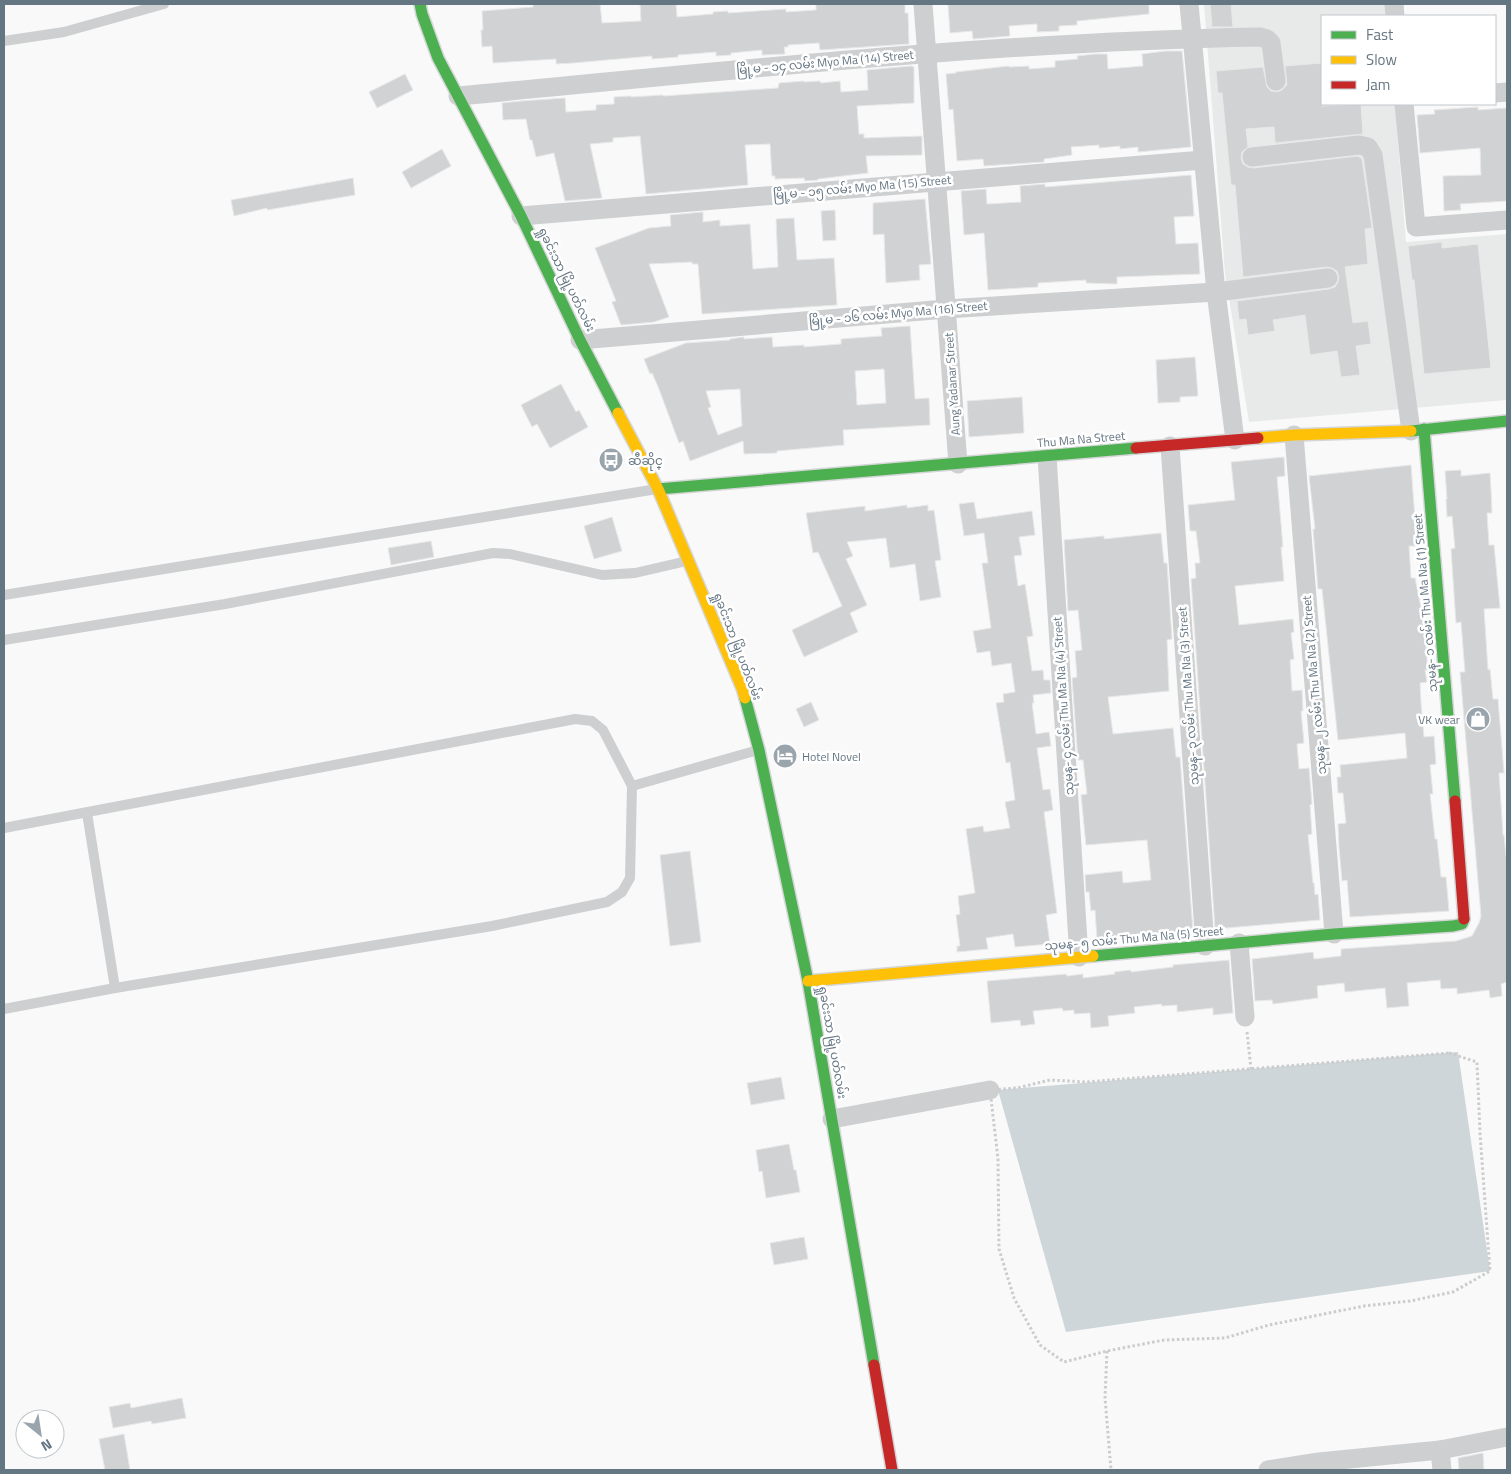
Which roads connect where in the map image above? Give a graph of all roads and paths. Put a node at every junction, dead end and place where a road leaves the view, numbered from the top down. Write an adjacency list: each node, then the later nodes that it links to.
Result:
1 (164, 4): 6 (lane)
2 (420, 4): 9 (street, ရှုခင်းသာ မြို့ပတ်လမ်း)
3 (923, 4): 7 (street, Aung Yadanar Street)
4 (1189, 4): 5 (street)
5 (1193, 38): 7 (street, မြို့မ - ၁၄ လမ်း Myo Ma (14) Street); 8 (street, မြို့မ - ၁၄ လမ်း Myo Ma (14) Street); 12 (street)
6 (4, 42)
7 (927, 53): 9 (street, မြို့မ - ၁၄ လမ်း Myo Ma (14) Street); 13 (street, Aung Yadanar Street)
8 (1276, 81)
9 (458, 96): 14 (street, ရှုခင်းသာ မြို့ပတ်လမ်း)
10 (1404, 105): 15 (street)
11 (1252, 157): 21 (street)
12 (1203, 160): 13 (street, မြို့မ - ၁၅ လမ်း Myo Ma (15) Street); 17 (street)
13 (936, 180): 14 (street, မြို့မ - ၁၅ လမ်း Myo Ma (15) Street); 18 (street, Aung Yadanar Street)
14 (521, 216): 19 (street, ရှုခင်းသာ မြို့ပတ်လမ်း)
15 (1507, 220)
16 (1328, 278): 17 (street, မြို့မ - ၁၆ လမ်း Myo Ma (16) Street)
17 (1216, 292): 18 (street, မြို့မ - ၁၆ လမ်း Myo Ma (16) Street); 23 (street)
18 (946, 308): 19 (street, မြို့မ - ၁၆ လမ်း Myo Ma (16) Street); 26 (street, Aung Yadanar Street)
19 (580, 340): 27 (street, ရှုခင်းသာ မြို့ပတ်လမ်း)
20 (1507, 422): 21 (street, Thu Ma Na Street)
21 (1418, 430): 22 (street, Thu Ma Na Street); 35 (street, သုမန- ၁ လမ်း Thu Ma Na (1) Street)
22 (1294, 435): 23 (street, Thu Ma Na Street); 36 (street, သုမန- ၂ လမ်း Thu Ma Na (2) Street)
23 (1235, 440): 24 (street, Thu Ma Na Street)
24 (1170, 446): 25 (street, Thu Ma Na Street); 38 (street, သုမန- ၃ လမ်း Thu Ma Na (3) Street)
25 (1047, 456): 26 (street, Thu Ma Na Street); 39 (street, သုမန- ၄ လမ်း Thu Ma Na (4) Street)
26 (958, 464): 27 (street, Thu Ma Na Street)
27 (658, 489): 28 (street, ရှုခင်းသာ မြို့ပတ်လမ်း); 29 (lane)
28 (688, 560): 30 (lane); 31 (street, ရှုခင်းသာ မြို့ပတ်လမ်း)
29 (4, 595)
30 (4, 640)
31 (759, 750): 32 (lane); 40 (street, ရှုခင်းသာ မြို့ပတ်လမ်း)
32 (632, 786): 33 (lane); 41 (lane)
33 (87, 813): 34 (lane); 41 (lane)
34 (4, 828)
35 (1462, 924): 36 (street, သုမန- ၅ လမ်း Thu Ma Na (5) Street)
36 (1334, 934): 37 (street, သုမန- ၅ လမ်း Thu Ma Na (5) Street)
37 (1239, 943): 38 (street, သုမန- ၅ လမ်း Thu Ma Na (5) Street); 43 (street)
38 (1206, 946): 39 (street, သုမန- ၅ လမ်း Thu Ma Na (5) Street)
39 (1078, 956): 40 (street, သုမန- ၅ လမ်း Thu Ma Na (5) Street)
40 (808, 981): 46 (street, ရှုခင်းသာ မြို့ပတ်လမ်း)
41 (115, 988): 42 (lane)
42 (4, 1010)
43 (1245, 1017): 44 (path)
44 (1251, 1069): 45 (path); 47 (path)
45 (990, 1090): 46 (street); 47 (path)
46 (832, 1118): 51 (street, ရှုခင်းသာ မြို့ပတ်လမ်း)
47 (1107, 1351): 52 (path)
48 (1507, 1437): 49 (street)
49 (1440, 1450): 50 (street); 54 (street)
50 (1319, 1466): 53 (street)
51 (892, 1470)
52 (1111, 1470)
53 (1268, 1470)
54 (1442, 1470)

